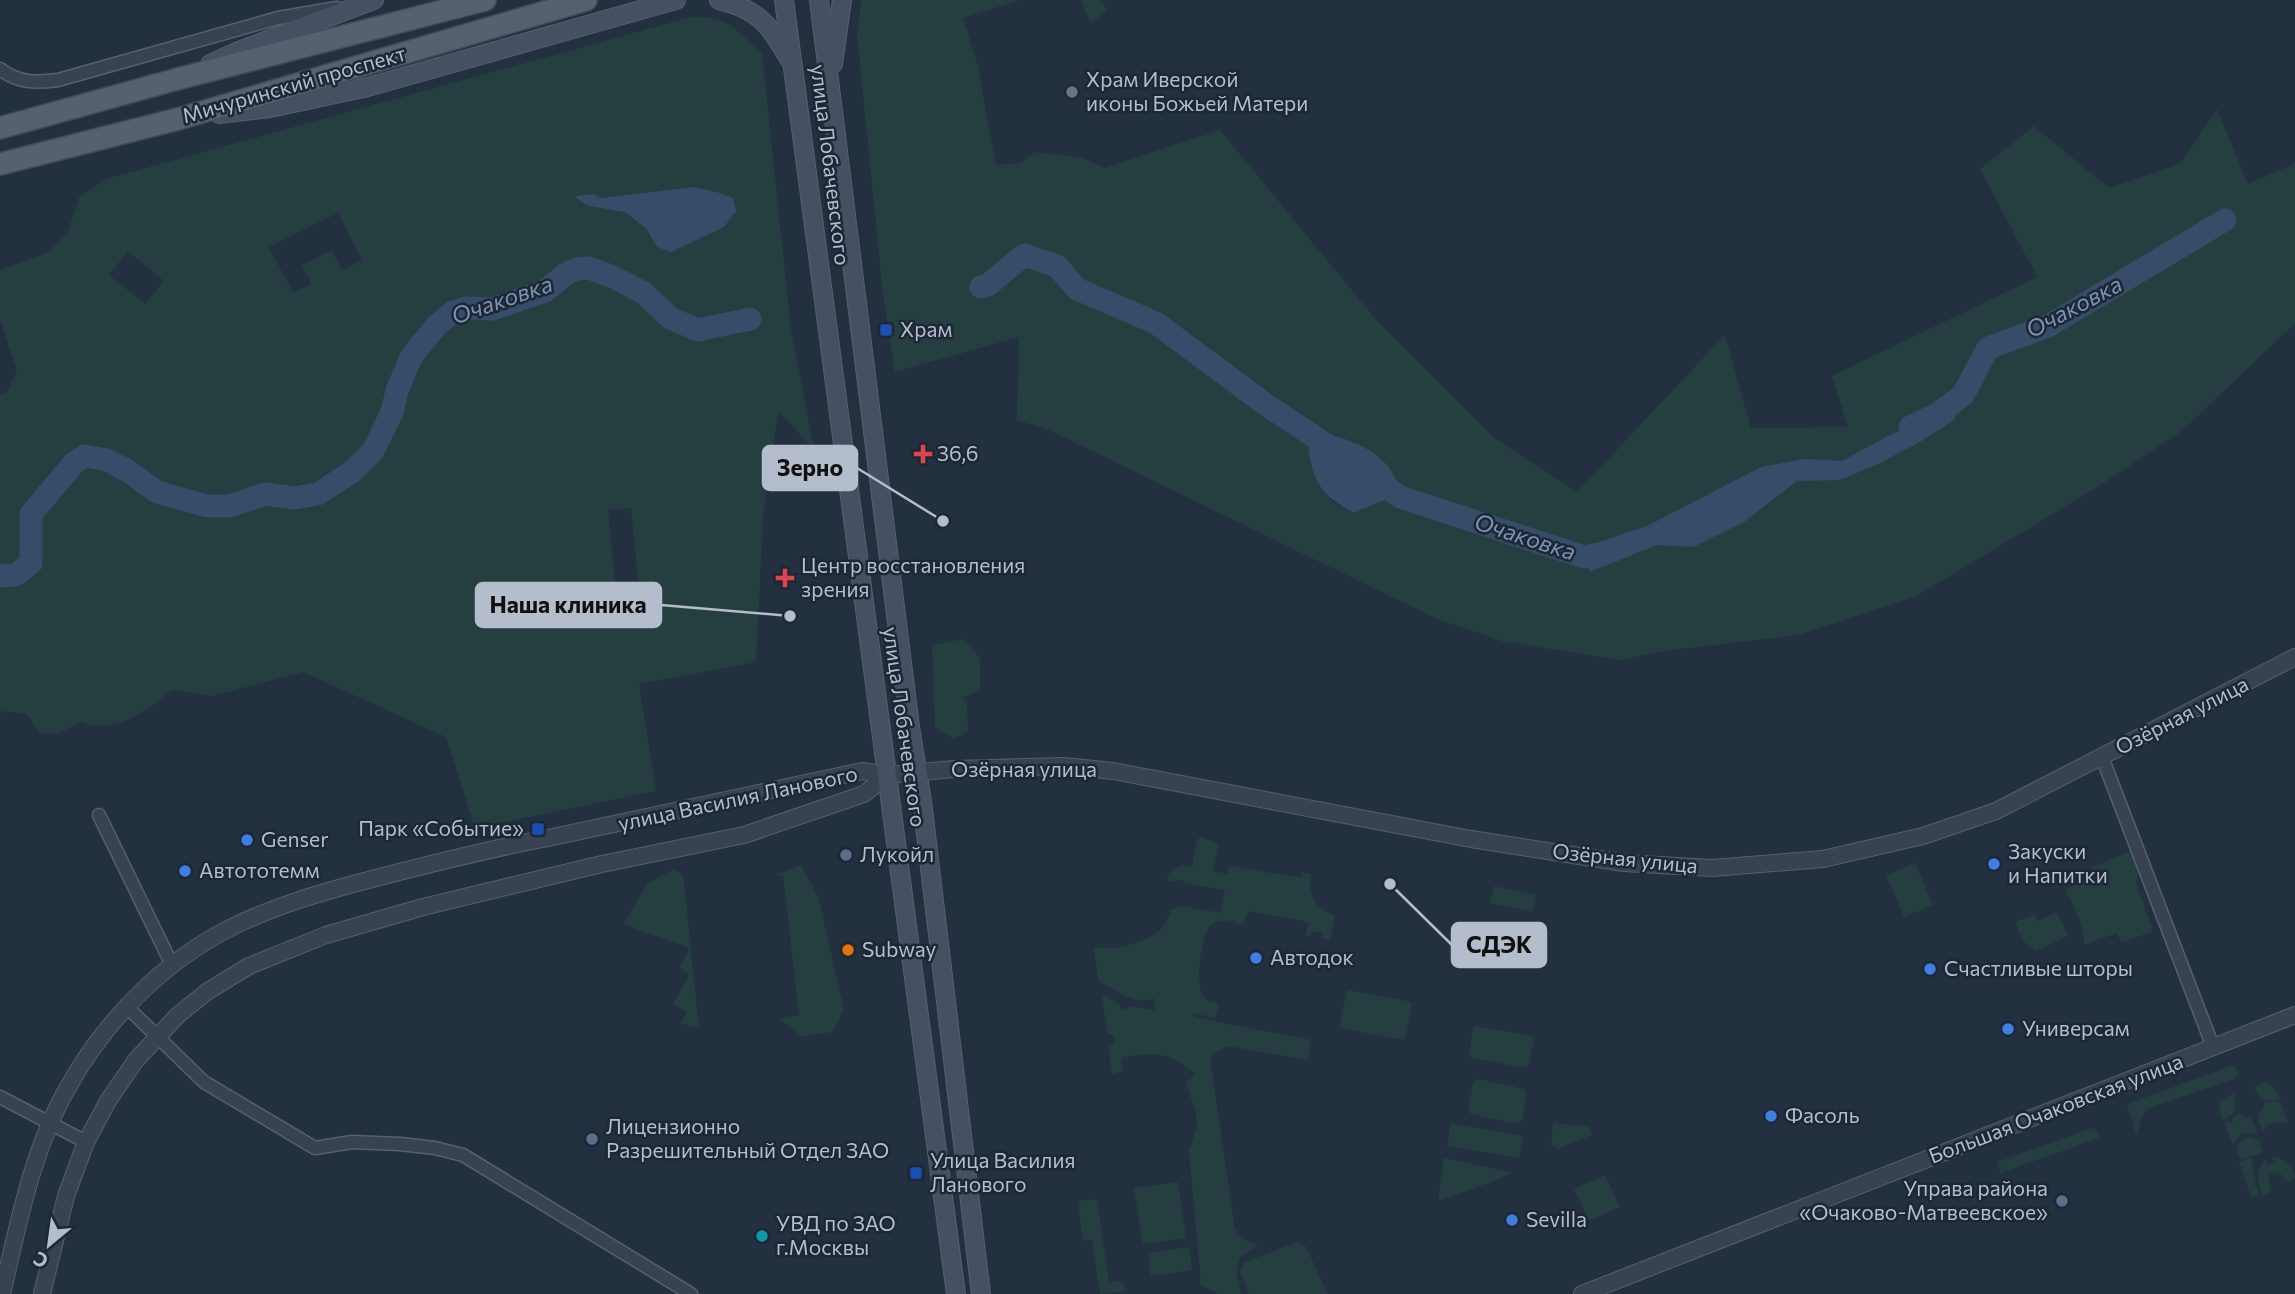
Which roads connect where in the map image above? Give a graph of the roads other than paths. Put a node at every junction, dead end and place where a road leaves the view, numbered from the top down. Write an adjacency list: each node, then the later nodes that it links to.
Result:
1 (485, 0): 12 (main road, Мичуринский проспект)
2 (586, 0): 14 (main road, Мичуринский проспект)
3 (676, 0): 9 (main road)
4 (719, 0): 10 (main road)
5 (784, 0): 10 (main road, улица Лобачевского)
6 (819, 0): 13 (main road, улица Лобачевского)
7 (842, 0): 13 (main road)
8 (365, 3): 11 (street); 12 (main road)
9 (656, 4): 14 (main road)
10 (794, 67): 20 (main road, улица Лобачевского)
11 (0, 69)
12 (181, 78): 15 (main road, Мичуринский проспект)
13 (831, 88): 19 (main road, улица Лобачевского)
14 (178, 118): 16 (main road, Мичуринский проспект)
15 (0, 128)
16 (0, 164)
17 (2295, 657): 18 (street, Озёрная улица)
18 (2102, 757): 19 (street, Озёрная улица); 26 (street)
19 (918, 772): 20 (street, Озёрная улица); 34 (main road, улица Лобачевского)
20 (888, 775): 22 (street, улица Василия Ланового); 25 (street, улица Василия Ланового); 33 (main road, улица Лобачевского)
21 (99, 815): 22 (street)
22 (172, 965): 23 (street, улица Василия Ланового)
23 (127, 1007): 25 (street); 28 (street, улица Василия Ланового)
24 (2295, 1015): 26 (street, Большая Очаковская улица)
25 (157, 1036): 29 (street, улица Василия Ланового); 32 (street)
26 (2213, 1047): 35 (street, Большая Очаковская улица)
27 (0, 1097): 28 (street)
28 (50, 1124): 29 (street); 30 (street, улица Василия Ланового)
29 (86, 1142): 31 (street, улица Василия Ланового)
30 (2, 1294)
31 (42, 1294)
32 (691, 1294)
33 (956, 1294)
34 (981, 1294)
35 (1581, 1294)

